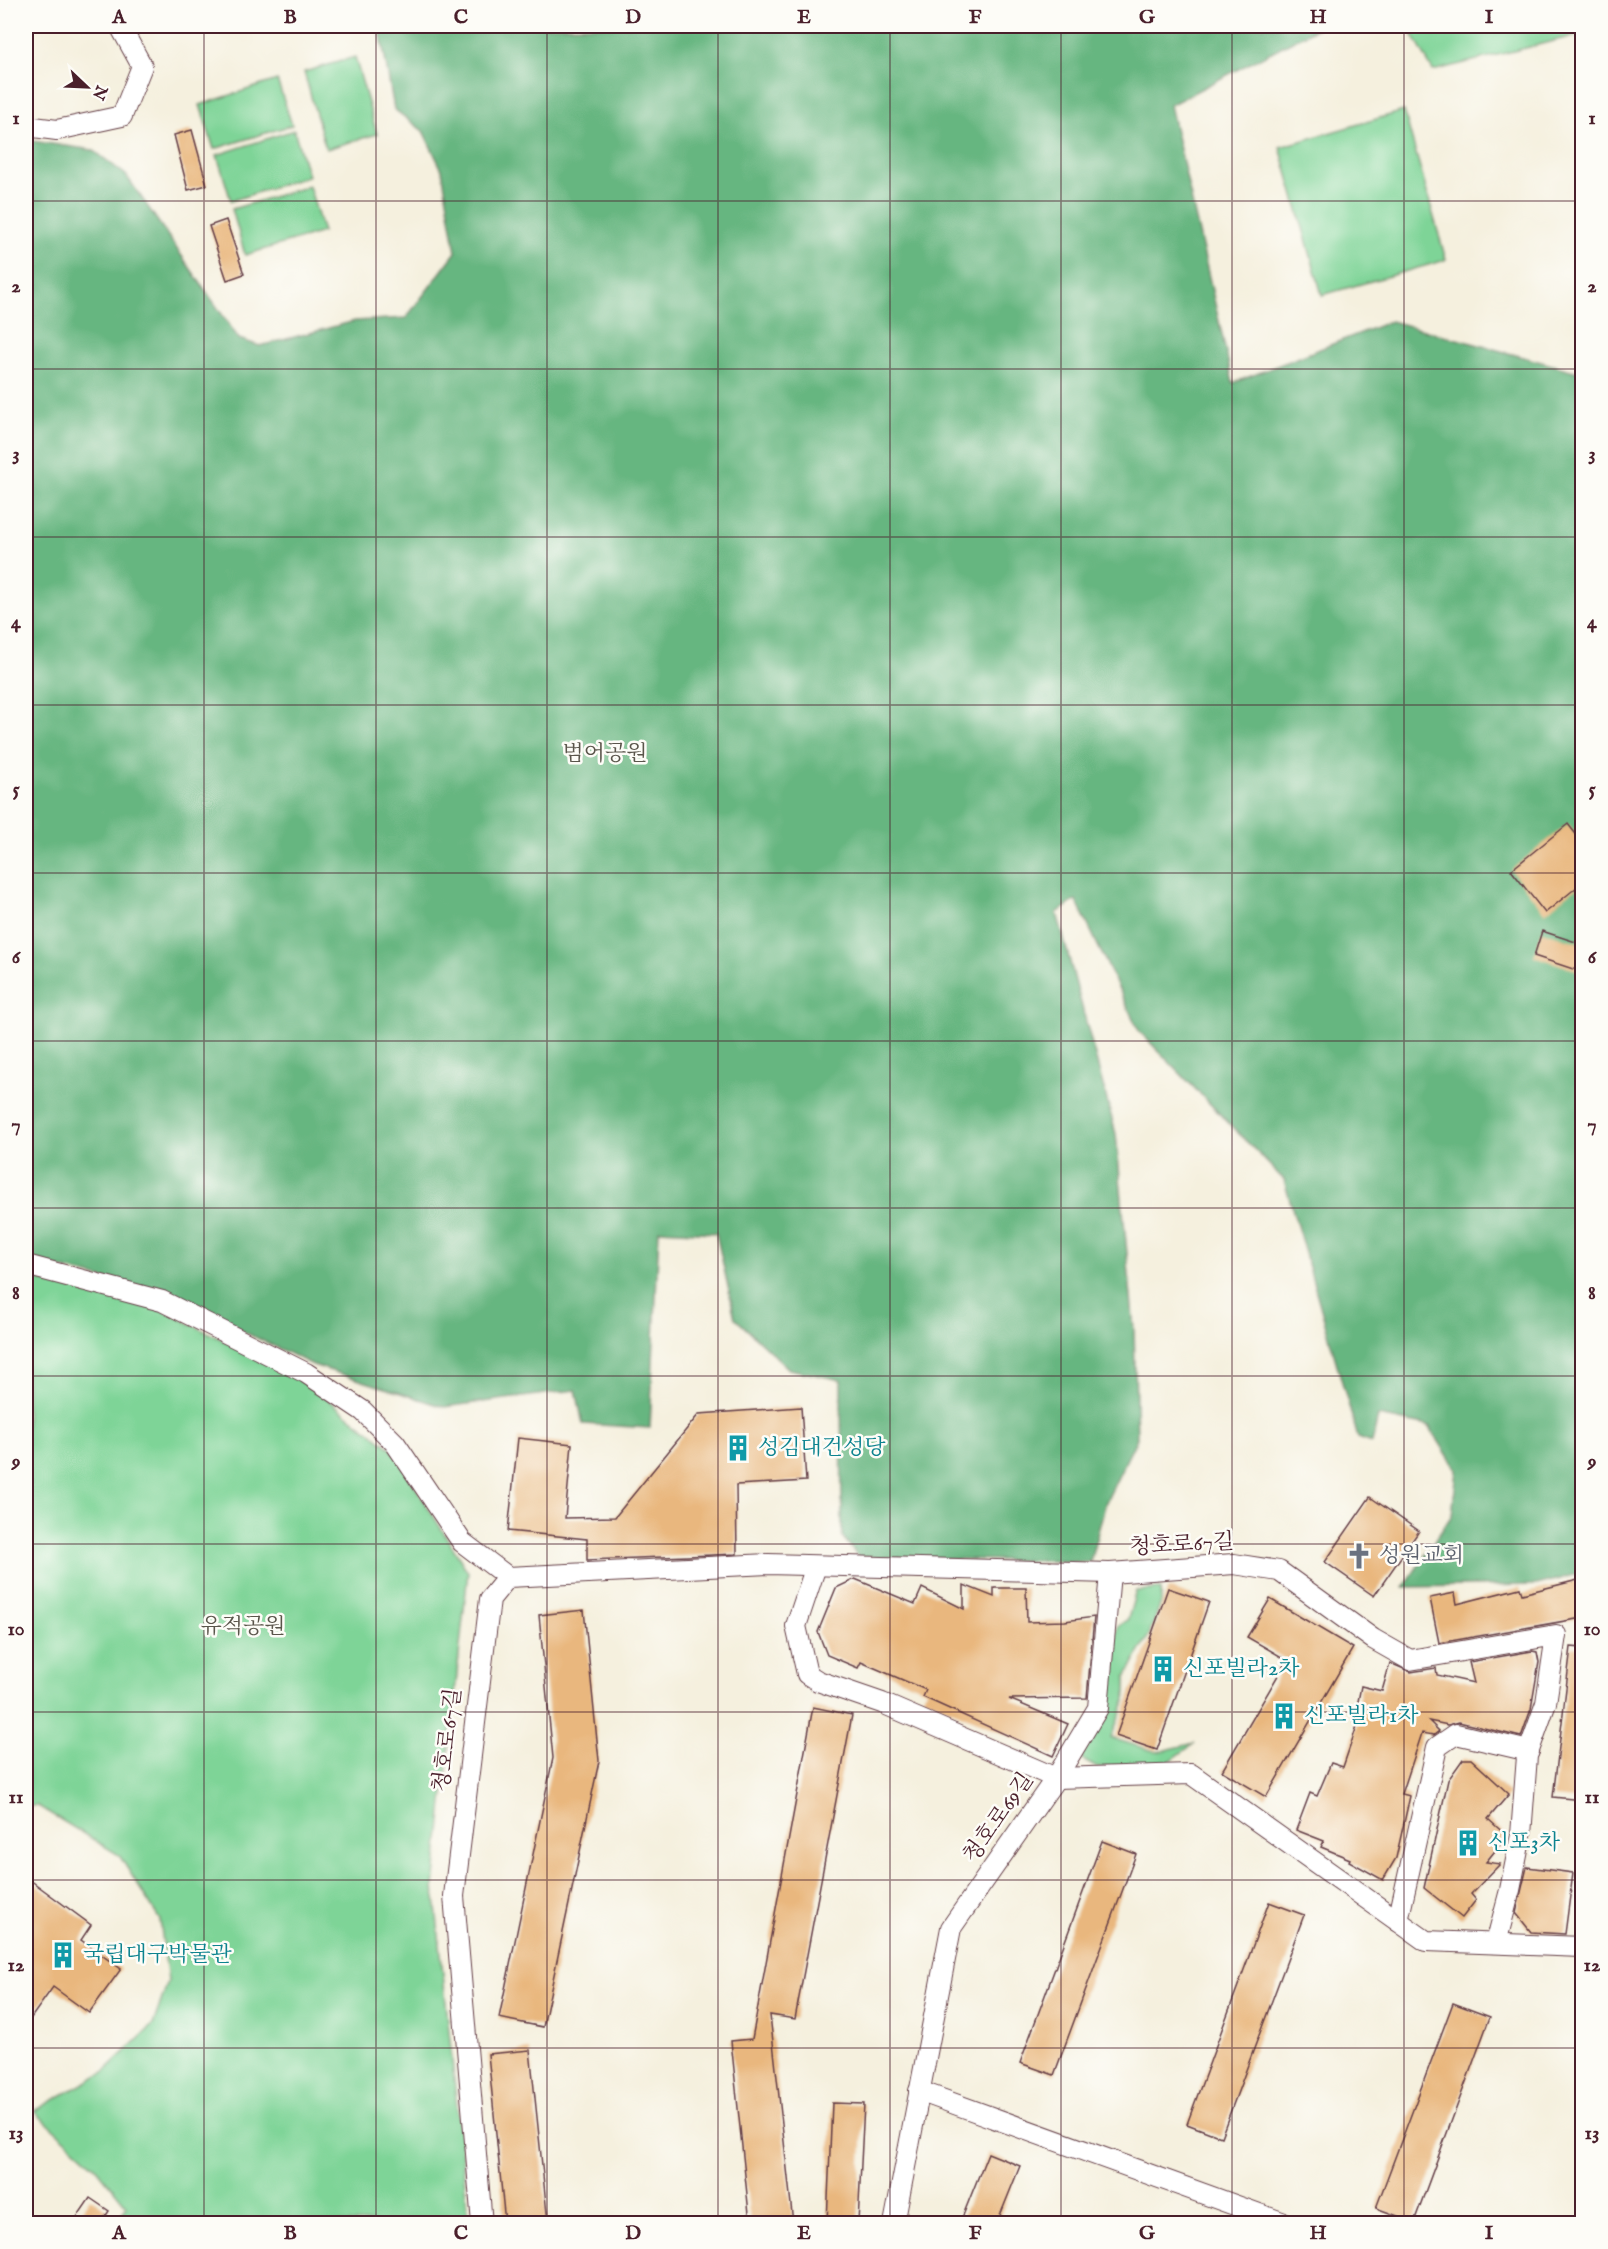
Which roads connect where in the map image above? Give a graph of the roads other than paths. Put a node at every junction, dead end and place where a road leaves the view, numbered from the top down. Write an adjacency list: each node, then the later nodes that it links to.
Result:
1 (120, 26): 2 (street)
2 (26, 126)
3 (26, 1265): 6 (street)
4 (816, 1566): 5 (street, 청호로67길); 6 (street, 청호로67길); 8 (street)
5 (1110, 1573): 7 (street, 청호로67길); 8 (street)
6 (508, 1577): 13 (street, 청호로67길)
7 (1529, 1751): 9 (street); 10 (street)
8 (1056, 1778): 9 (street, 청호로69길); 12 (street, 청호로69길)
9 (1398, 1921): 10 (street, 청호로69길)
10 (1496, 1942): 11 (street, 청호로69길)
11 (1582, 1947)
12 (919, 2091): 14 (street, 청호로69길); 15 (street)
13 (482, 2223)
14 (894, 2223)
15 (1287, 2223)

